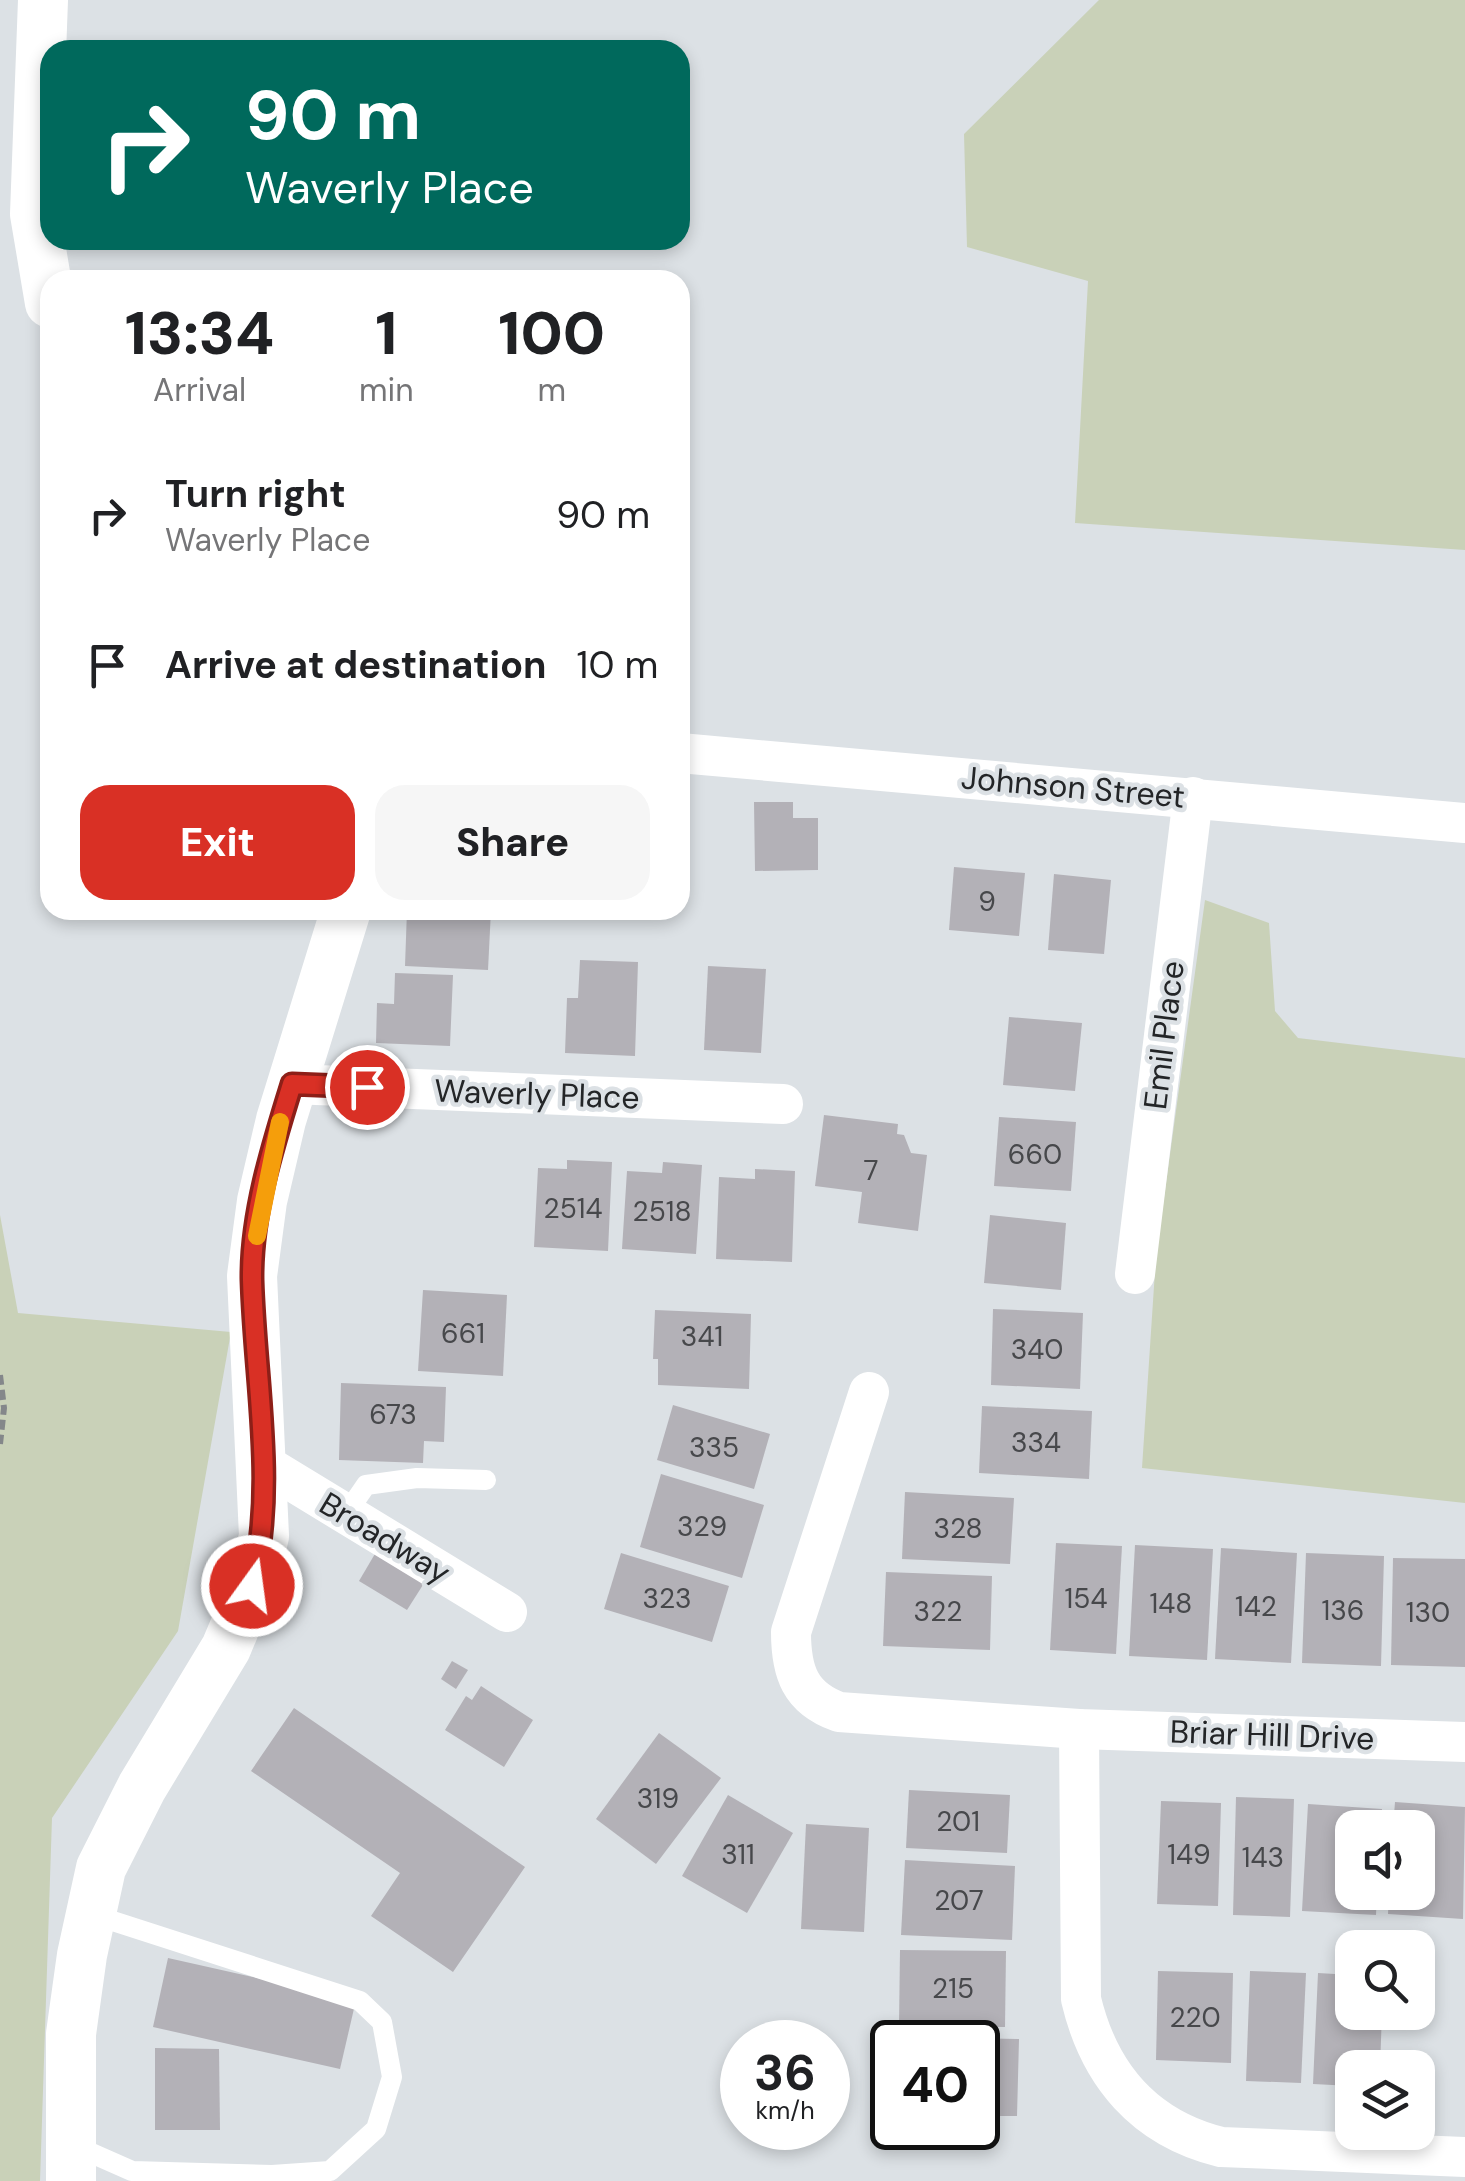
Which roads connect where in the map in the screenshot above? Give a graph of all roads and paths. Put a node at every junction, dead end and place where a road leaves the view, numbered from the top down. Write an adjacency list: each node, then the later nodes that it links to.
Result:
1 (43, 0): 2 (street)
2 (42, 40)
3 (40, 80): 4 (street)
4 (40, 244)
5 (690, 754): 6 (street, Johnson Street)
6 (1193, 797): 7 (street, Johnson Street); 11 (street, Emil Place)
7 (1465, 823)
8 (343, 920): 9 (street)
9 (292, 1084): 10 (street, Waverly Place); 15 (street)
10 (783, 1104)
11 (1136, 1274)
12 (0, 1375): 14 (path)
13 (869, 1392): 19 (street, Briar Hill Drive)
14 (0, 1444)
15 (264, 1464): 17 (street, Broadway); 21 (street)
16 (486, 1480): 17 (lane)
17 (346, 1514): 18 (street, Broadway)
18 (506, 1612)
19 (1078, 1728): 20 (street, Briar Hill Drive); 22 (street)
20 (1465, 1742)
21 (91, 1914): 23 (street); 24 (lane)
22 (1465, 2158)
23 (71, 2162): 24 (lane)
24 (336, 2176)

